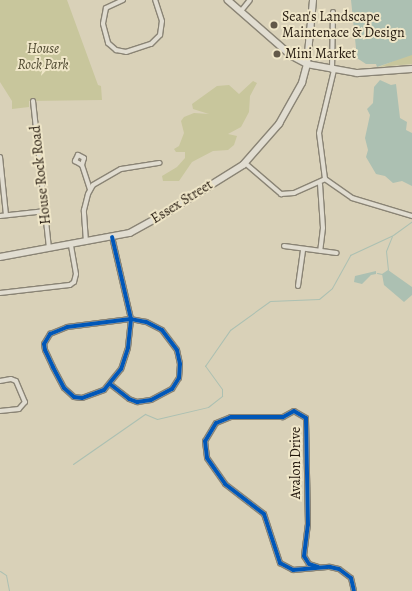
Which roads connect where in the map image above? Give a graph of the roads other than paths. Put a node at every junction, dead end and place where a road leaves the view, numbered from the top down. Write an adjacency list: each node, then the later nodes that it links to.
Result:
1 (123, 0): 2 (street)
2 (155, 0)
3 (228, 0): 6 (street)
4 (250, 0): 6 (street)
5 (313, 0): 8 (street, Essex Street)
6 (241, 11): 8 (street)
7 (333, 12): 10 (street)
8 (307, 64): 10 (street); 14 (street, Essex Street)
9 (412, 69): 10 (street)
10 (333, 70): 16 (street)
11 (33, 101): 19 (street, House Rock Road)
12 (0, 157): 20 (street)
13 (160, 163): 18 (street)
14 (245, 163): 17 (street); 23 (street, Essex Street)
15 (82, 165): 18 (street)
16 (325, 179): 17 (street); 22 (street)
17 (320, 184): 29 (street)
18 (90, 190): 24 (street)
19 (46, 211): 20 (street); 27 (street, House Rock Road)
20 (6, 215): 21 (street)
21 (0, 216)
22 (412, 216)
23 (112, 237): 24 (street, Essex Street); 34 (street)
24 (86, 242): 25 (street, Essex Street)
25 (71, 245): 27 (street, Essex Street); 33 (street)
26 (284, 246): 28 (street)
27 (49, 248): 31 (street, Essex Street)
28 (303, 249): 29 (street); 32 (street)
29 (320, 251): 30 (street)
30 (337, 253)
31 (0, 257)
32 (298, 286)
33 (0, 293)
34 (131, 319): 36 (street); 36 (street); 36 (street)
35 (0, 381): 37 (street)
36 (110, 384)
37 (0, 411)
38 (318, 568): 38 (street, Avalon Drive); 39 (street, Avalon Drive)
39 (354, 591)

